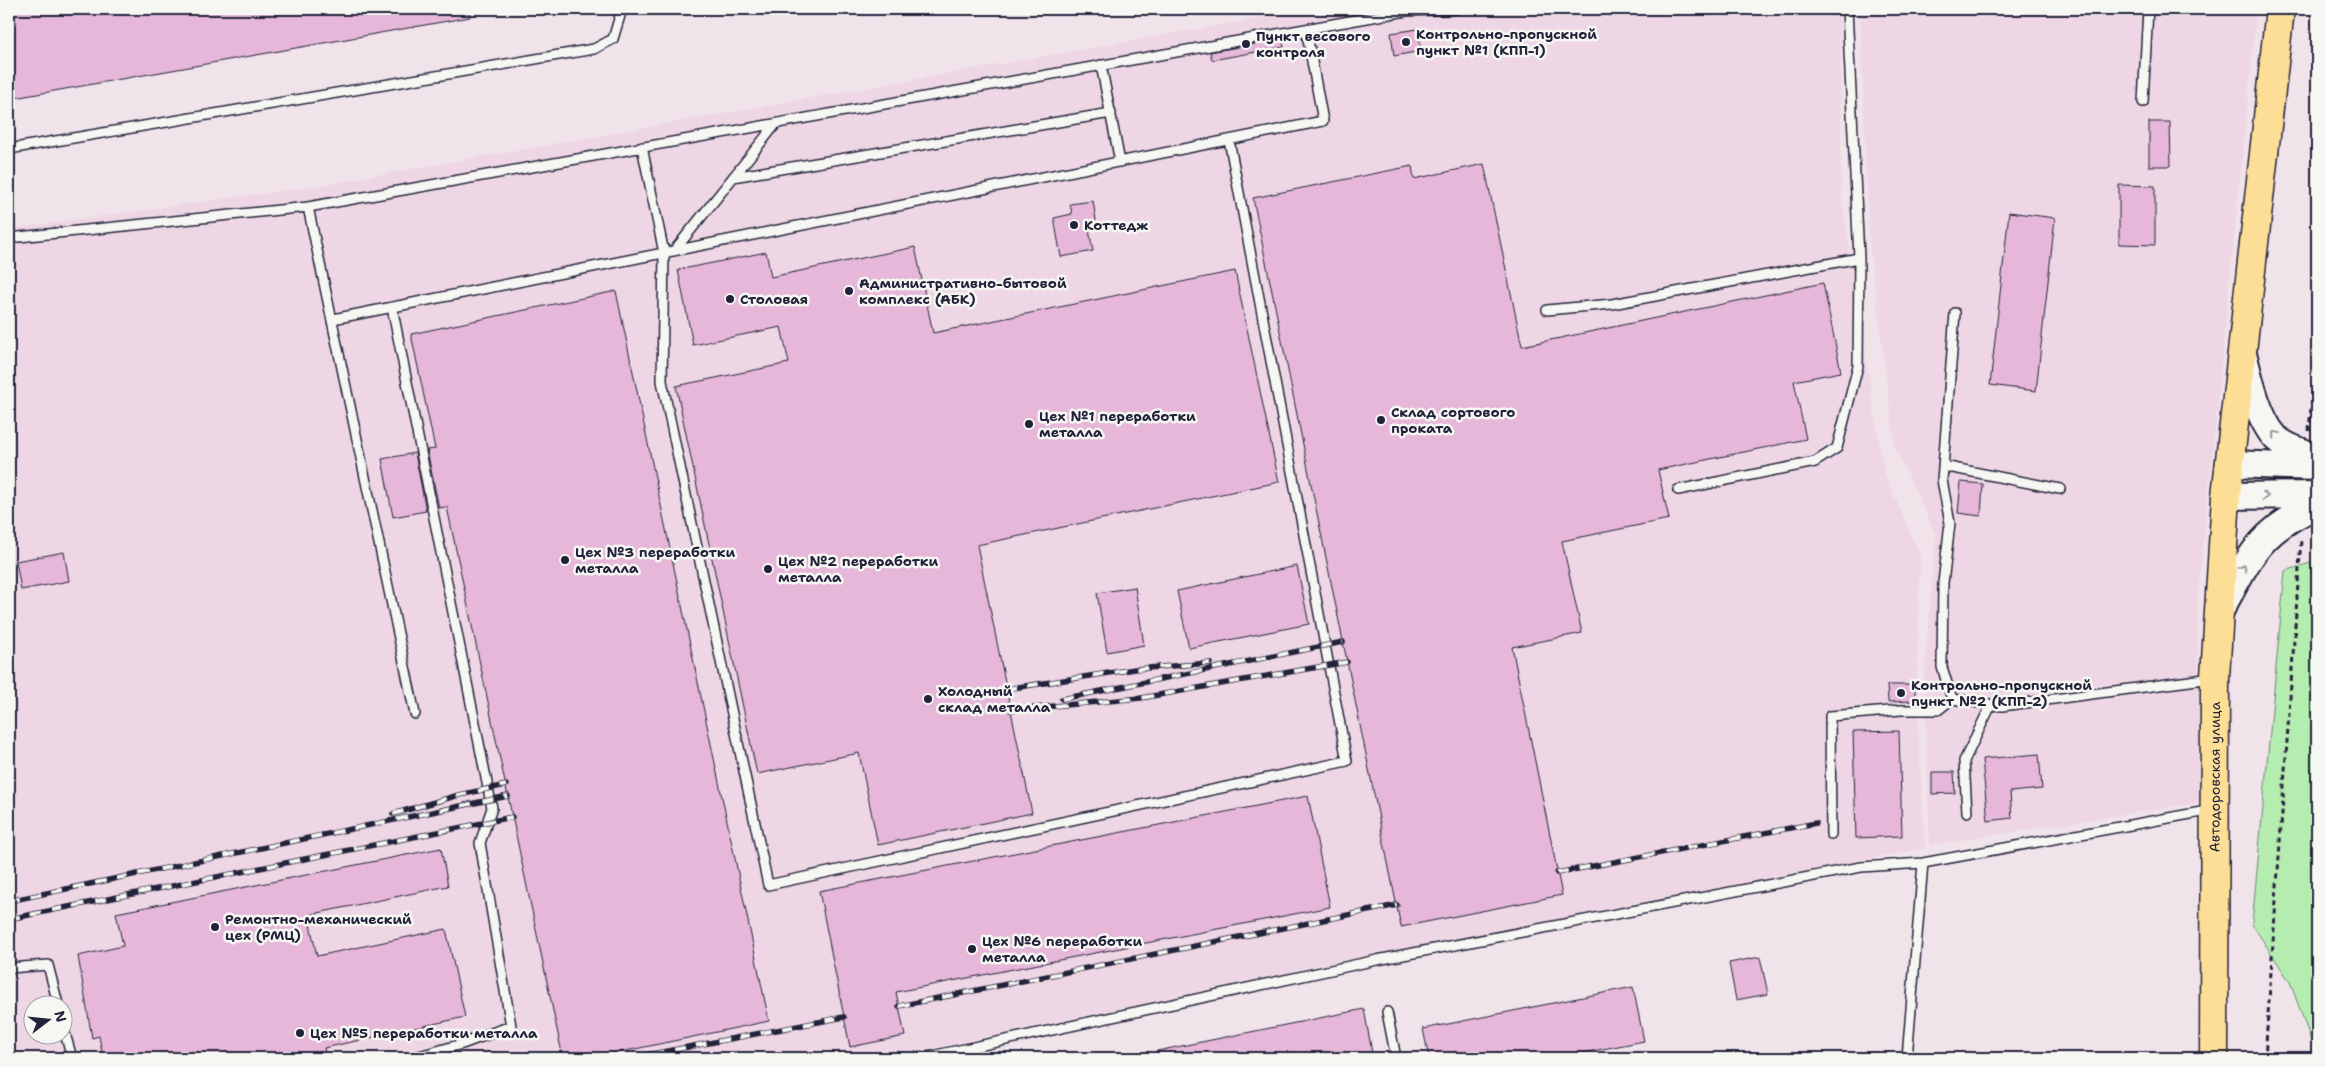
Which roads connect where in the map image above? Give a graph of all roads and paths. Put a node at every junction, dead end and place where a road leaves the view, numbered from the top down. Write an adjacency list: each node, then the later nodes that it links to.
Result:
1 (622, 9): 13 (lane)
2 (1458, 9): 6 (lane)
3 (1846, 9): 20 (lane)
4 (2148, 9): 8 (lane)
5 (2280, 9): 26 (main road, Автодоровская улица)
6 (1306, 29): 7 (lane); 11 (lane)
7 (1101, 65): 9 (lane); 10 (lane)
8 (2144, 102)
9 (1111, 113): 14 (lane); 15 (lane)
10 (775, 125): 12 (lane); 15 (lane)
11 (1229, 140): 14 (lane); 19 (lane)
12 (642, 147): 16 (lane); 19 (lane)
13 (9, 149)
14 (1120, 162): 18 (lane)
15 (733, 177): 18 (lane)
16 (308, 207): 17 (lane); 24 (lane)
17 (9, 238)
18 (674, 251): 19 (lane)
19 (664, 253): 21 (lane)
20 (1858, 258): 22 (lane); 31 (lane)
21 (392, 307): 24 (lane); 50 (lane)
22 (1547, 310)
23 (1956, 313): 29 (lane)
24 (333, 319): 40 (lane)
25 (2317, 342): 28 (path)
26 (2242, 350): 27 (main road, Автодоровская улица); 28 (main road, one-way to 26)
27 (2230, 464): 28 (main road); 33 (main road, Автодоровская улица)
28 (2313, 464)
29 (1943, 466): 30 (lane); 38 (lane)
30 (2060, 489)
31 (1678, 490)
32 (2317, 495): 33 (main road, one-way to 32)
33 (2226, 496): 36 (main road, Автодоровская улица)
34 (2317, 505): 36 (main road, one-way to 34)
35 (2301, 533): 55 (path)
36 (2220, 611): 37 (main road, Автодоровская улица)
37 (2215, 677): 39 (lane); 41 (main road, Автодоровская улица)
38 (1952, 699): 39 (lane); 43 (lane)
39 (1991, 705): 42 (lane)
40 (415, 714)
41 (2214, 809): 44 (lane); 54 (main road, Автодоровская улица)
42 (1967, 812)
43 (1832, 834)
44 (1923, 863): 51 (lane); 53 (lane)
45 (9, 968): 46 (lane)
46 (55, 994)
47 (1387, 1012): 52 (lane)
48 (68, 1044): 49 (lane)
49 (72, 1058)
50 (412, 1058)
51 (922, 1058)
52 (1396, 1058)
53 (1907, 1058)
54 (2214, 1058)
55 (2265, 1058)

